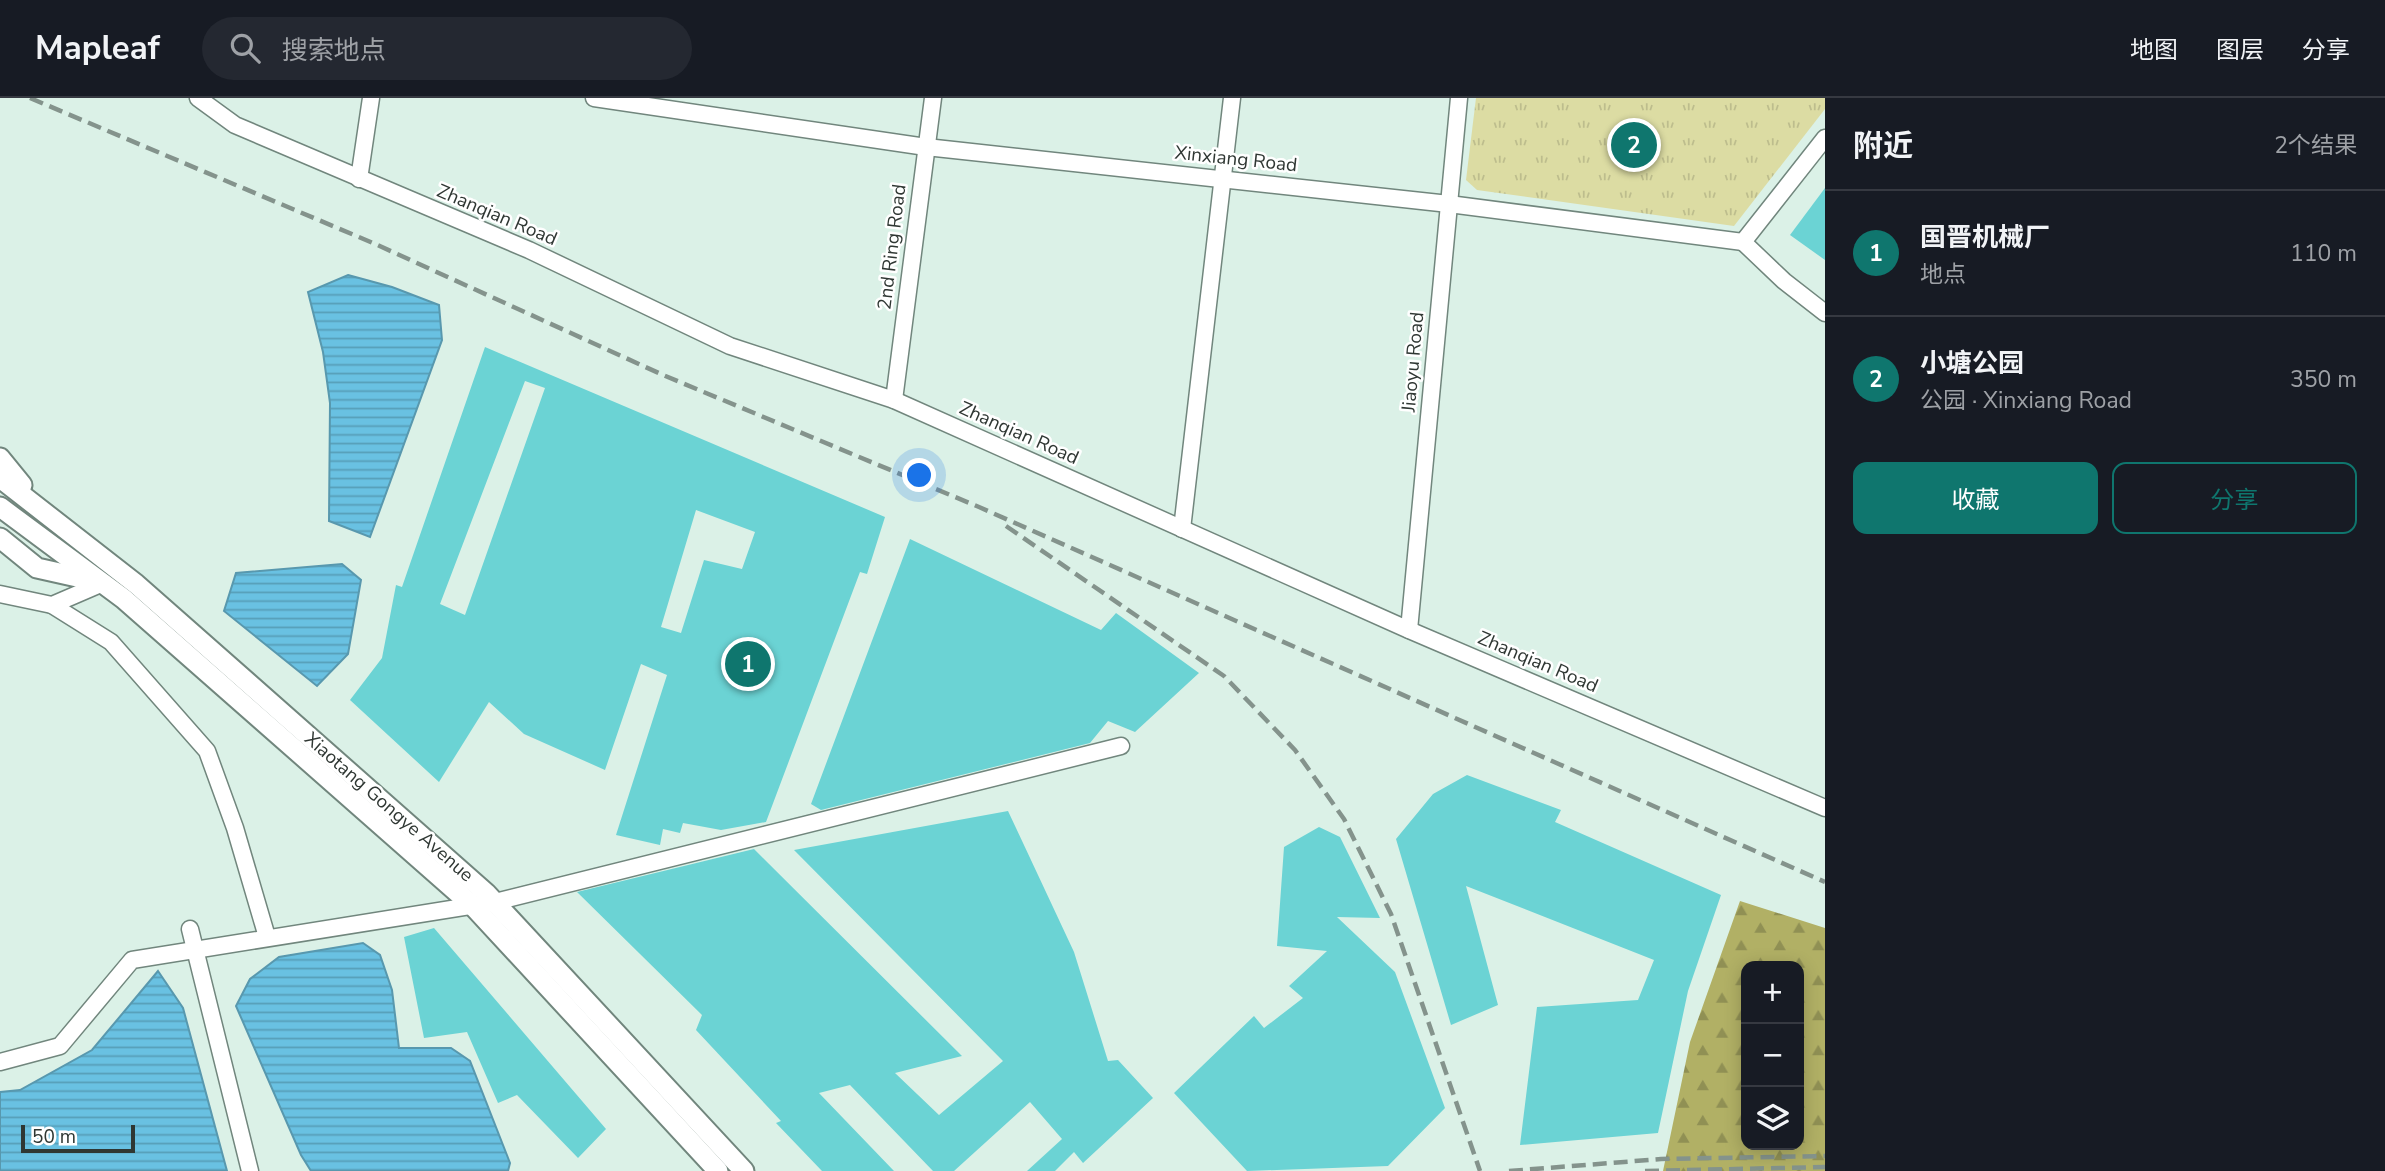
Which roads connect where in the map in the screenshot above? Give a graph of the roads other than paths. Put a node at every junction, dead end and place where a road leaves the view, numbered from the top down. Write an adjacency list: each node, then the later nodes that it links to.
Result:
1 (198, 98): 9 (street, Zhanqian Road)
2 (371, 98): 9 (street)
3 (594, 98): 8 (street, Xinxiang Road)
4 (933, 98): 8 (street, 2nd Ring Road)
5 (1233, 98): 10 (street)
6 (1459, 98): 11 (street, Jiaoyu Road)
7 (1825, 138): 12 (street)
8 (926, 147): 10 (street, Xinxiang Road); 14 (street, 2nd Ring Road)
9 (359, 179): 14 (street, Zhanqian Road)
10 (1222, 179): 11 (street, Xinxiang Road); 19 (street)
11 (1449, 204): 12 (street, Xinxiang Road); 24 (street, Jiaoyu Road)
12 (1742, 242): 13 (street)
13 (1825, 313)
14 (894, 400): 19 (street, Zhanqian Road)
15 (0, 458): 18 (main road)
16 (0, 478): 18 (main road, Xiaotang Gongye Avenue)
17 (0, 507): 21 (main road, Xiaotang Gongye Avenue)
18 (46, 513): 27 (main road, Xiaotang Gongye Avenue)
19 (1182, 529): 24 (street, Zhanqian Road)
20 (0, 538): 21 (main road)
21 (103, 583): 23 (street); 28 (main road, Xiaotang Gongye Avenue)
22 (0, 594): 23 (street)
23 (52, 605): 30 (street)
24 (1409, 630): 26 (street, Zhanqian Road)
25 (1121, 746): 27 (street)
26 (1825, 808)
27 (495, 902): 28 (street); 35 (main road, Xiaotang Gongye Avenue)
28 (473, 906): 30 (street); 34 (main road, Xiaotang Gongye Avenue)
29 (190, 929): 31 (street)
30 (267, 937): 31 (street)
31 (195, 948): 32 (street); 33 (street)
32 (0, 1062)
33 (250, 1171)
34 (718, 1171)
35 (744, 1171)

